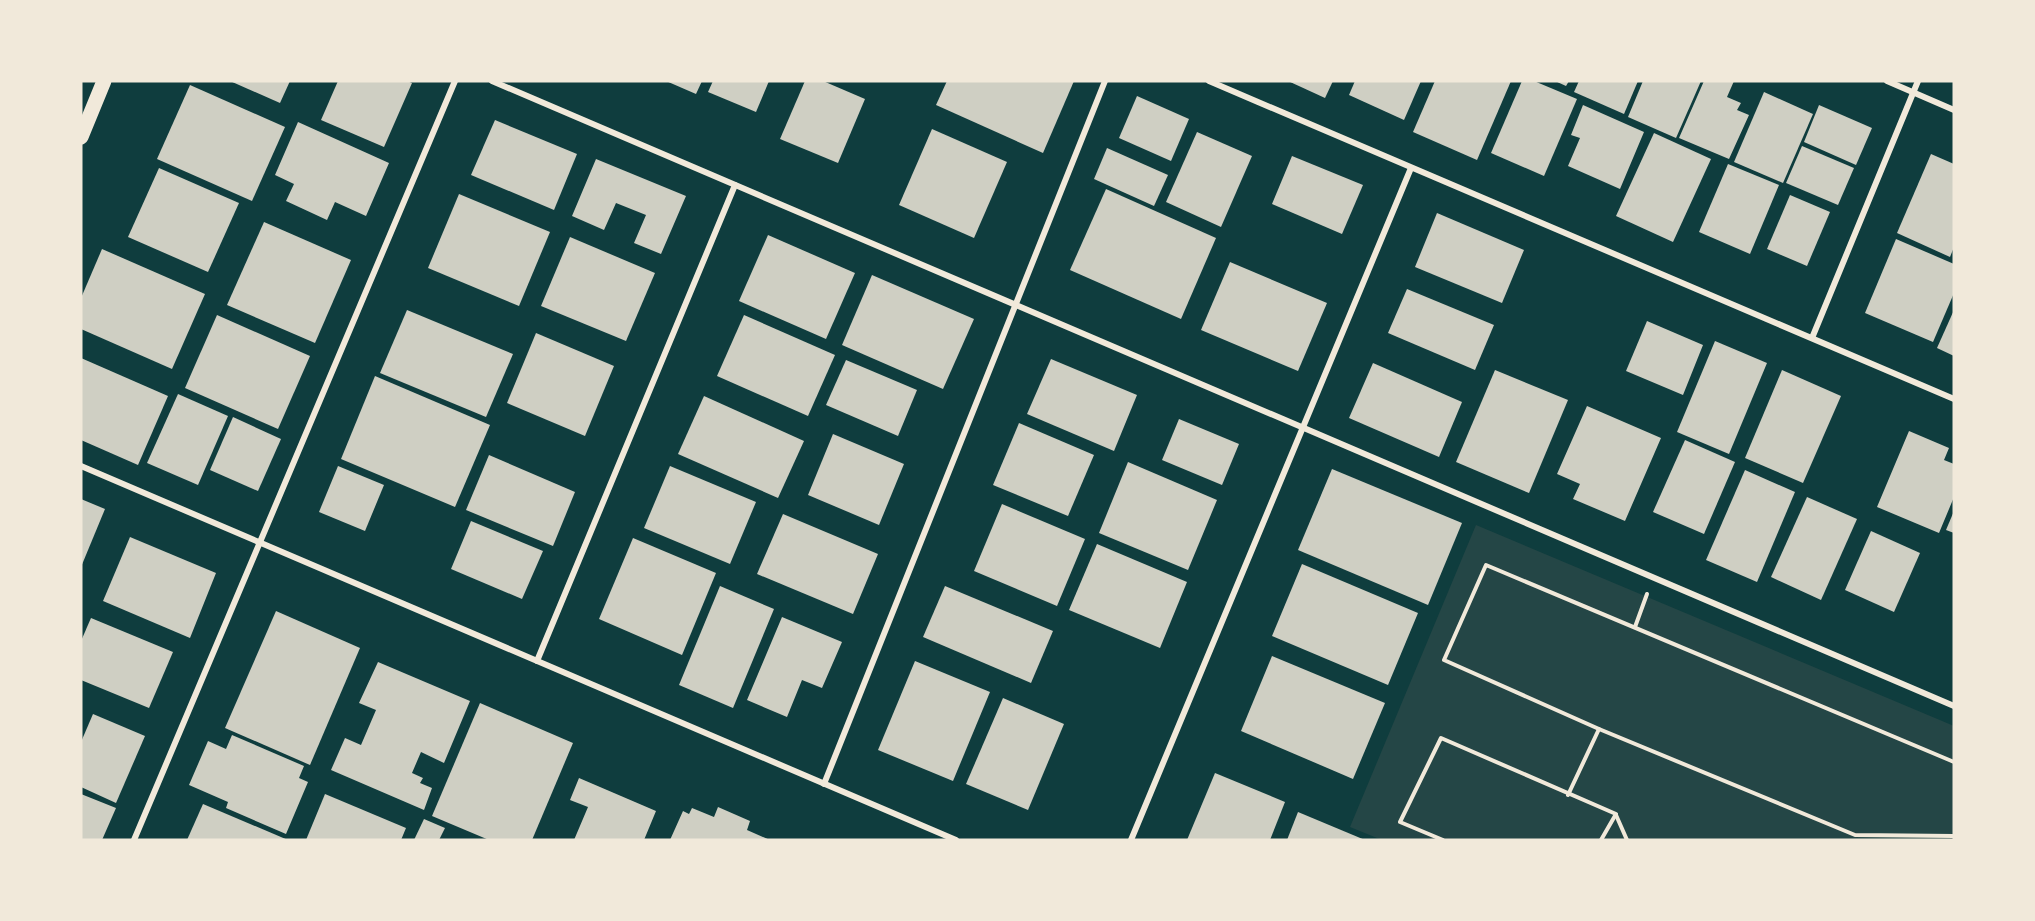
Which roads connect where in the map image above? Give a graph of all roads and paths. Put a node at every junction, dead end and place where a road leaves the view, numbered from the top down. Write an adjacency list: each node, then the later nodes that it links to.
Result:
1 (104, 81): 10 (main road)
2 (455, 81): 18 (street)
3 (492, 81): 12 (street)
4 (1105, 81): 13 (street)
5 (1209, 81): 11 (street)
6 (1887, 81): 8 (street)
7 (1918, 81): 8 (street)
8 (1914, 93): 9 (street); 14 (street)
9 (1954, 110)
10 (81, 137)
11 (1411, 168): 14 (street); 16 (street)
12 (735, 185): 13 (street); 21 (street)
13 (1016, 305): 16 (street); 25 (street)
14 (1812, 338): 15 (street)
15 (1954, 399)
16 (1303, 428): 19 (street); 31 (street)
17 (81, 466): 18 (street)
18 (259, 543): 21 (street); 29 (street)
19 (1654, 577): 20 (path); 22 (street)
20 (1635, 627): 23 (path); 24 (path)
21 (537, 661): 25 (street)
22 (1954, 706)
23 (1599, 729): 26 (path); 28 (path)
24 (1954, 762)
25 (824, 784): 30 (street)
26 (1568, 795): 27 (path); 32 (path)
27 (1616, 814): 33 (path); 34 (path)
28 (1953, 838)
29 (134, 840)
30 (956, 840)
31 (1131, 840)
32 (1443, 840)
33 (1600, 840)
34 (1627, 840)

